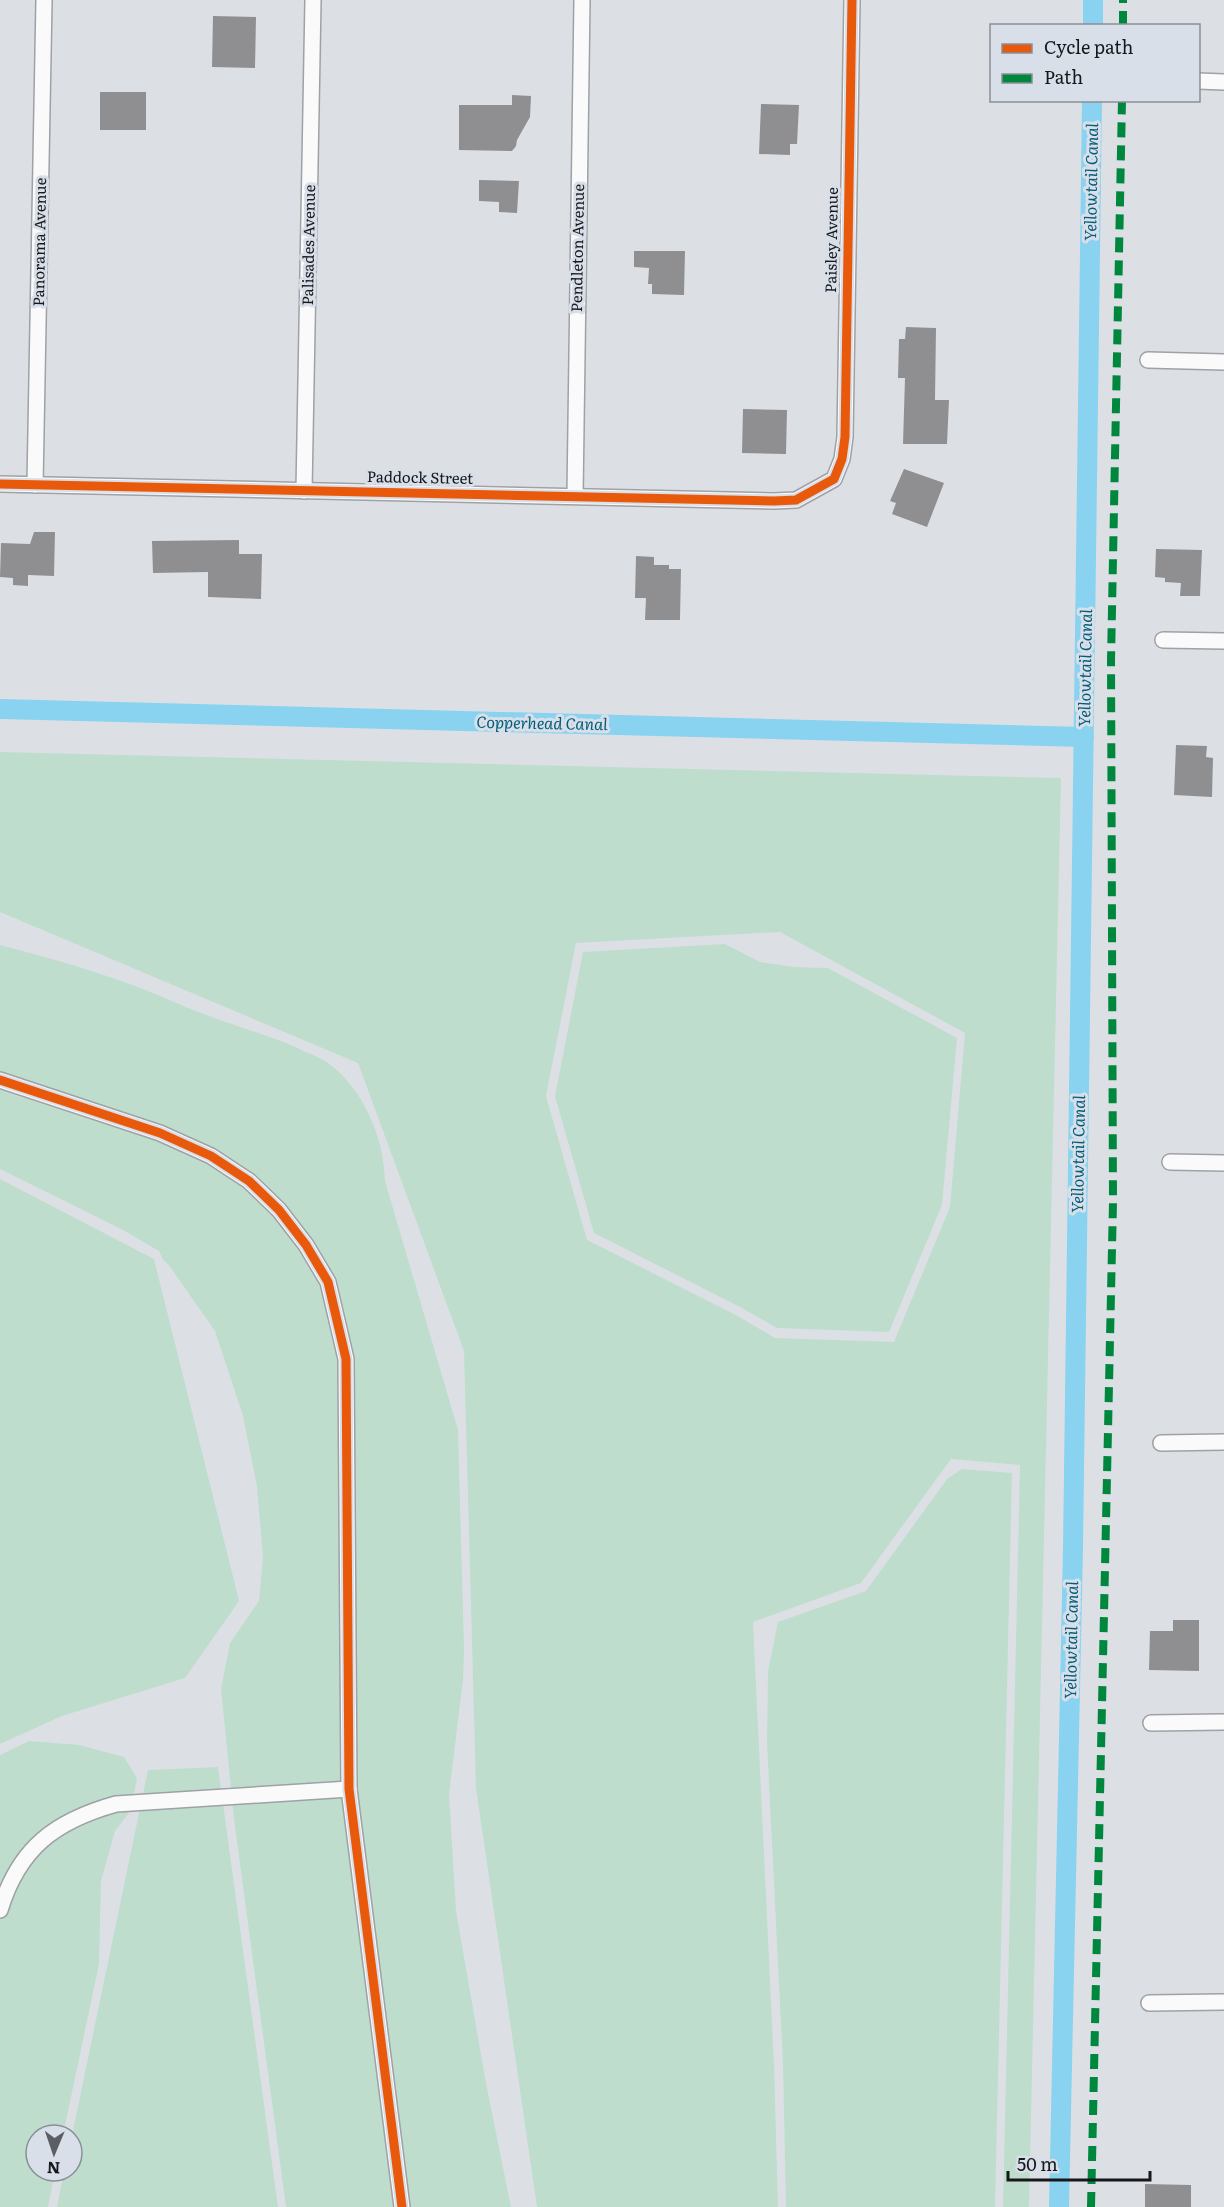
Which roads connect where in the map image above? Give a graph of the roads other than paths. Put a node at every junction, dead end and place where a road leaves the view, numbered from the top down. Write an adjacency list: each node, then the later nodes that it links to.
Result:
1 (44, 0): 11 (street, Panorama Avenue)
2 (313, 0): 12 (street, Palisades Avenue)
3 (582, 0): 13 (street, Pendleton Avenue)
4 (852, 0): 9 (street, Paisley Avenue)
5 (1200, 81): 6 (street)
6 (1224, 82)
7 (1148, 360): 8 (street)
8 (1224, 362)
9 (834, 479): 13 (street, Paddock Street)
10 (0, 484): 11 (street, Paddock Street)
11 (35, 485): 12 (street, Paddock Street)
12 (304, 490): 13 (street, Paddock Street)
13 (574, 496)
14 (1163, 640): 15 (street)
15 (1224, 641)
16 (0, 1080): 23 (street)
17 (1170, 1162): 18 (street)
18 (1224, 1163)
19 (1224, 1442): 20 (street)
20 (1161, 1443)
21 (1224, 1722): 22 (street)
22 (1151, 1724)
23 (349, 1789): 24 (street); 27 (street)
24 (0, 1910)
25 (1224, 2002): 26 (street)
26 (1149, 2003)
27 (402, 2207)

